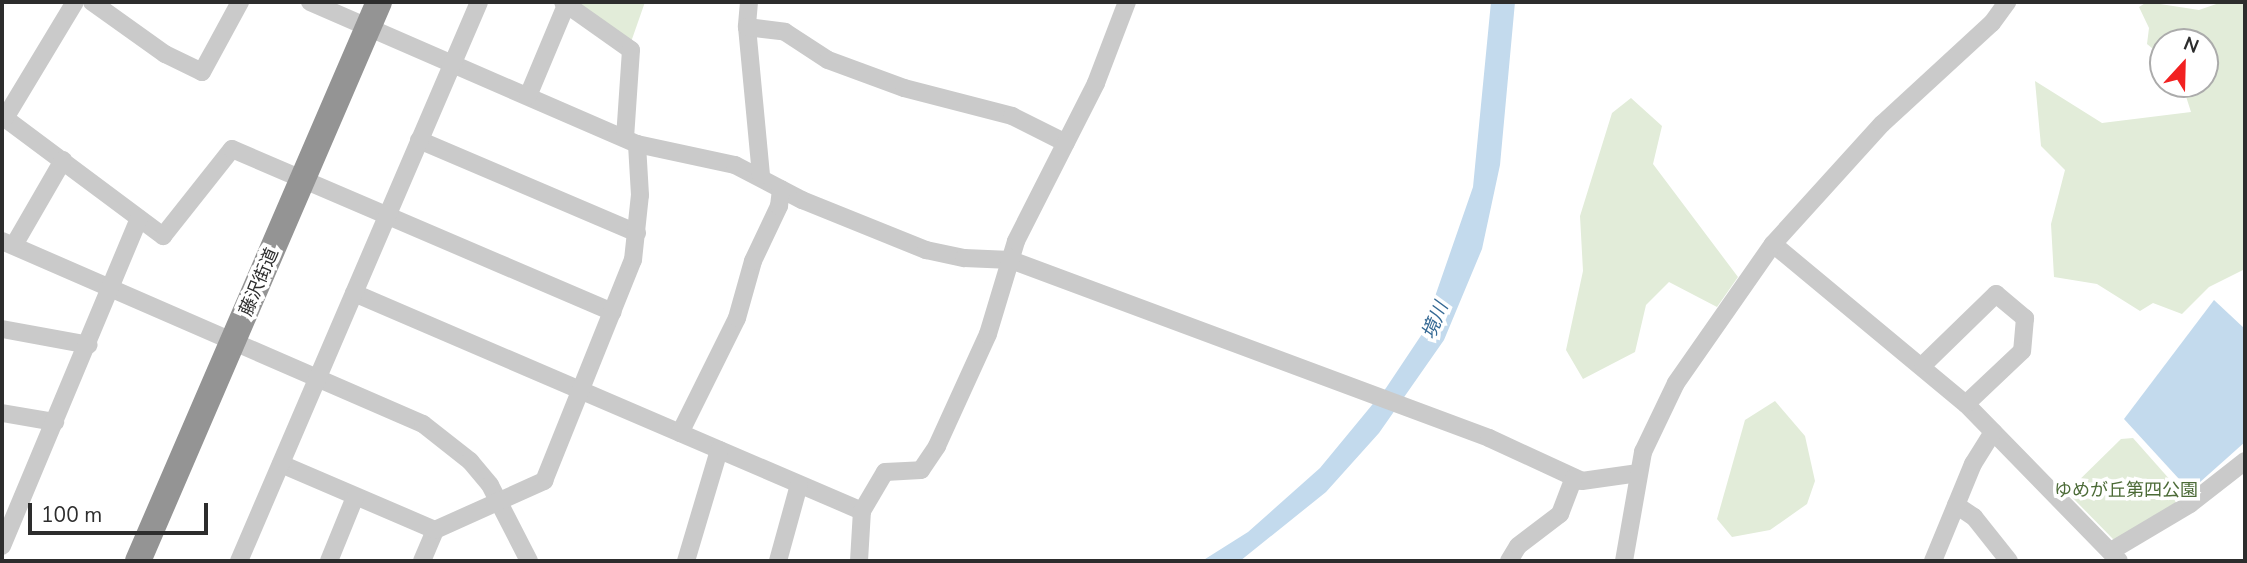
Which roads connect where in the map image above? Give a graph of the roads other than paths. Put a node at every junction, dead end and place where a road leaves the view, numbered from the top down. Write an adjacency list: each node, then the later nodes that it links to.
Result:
1 (75, 2): 15 (street)
2 (92, 2): 3 (street)
3 (240, 2)
4 (310, 2): 11 (street)
5 (379, 2): 11 (highway, 藤沢街道)
6 (479, 2): 13 (street)
7 (749, 2): 12 (street)
8 (1127, 2): 18 (street)
9 (2007, 2): 27 (street)
10 (565, 3): 14 (street); 17 (street)
11 (368, 27): 13 (street); 21 (highway, 藤沢街道)
12 (747, 27): 18 (street); 20 (street)
13 (452, 64): 14 (street); 16 (street)
14 (528, 96): 17 (street)
15 (3, 117): 19 (street)
16 (419, 140): 23 (street); 25 (street)
17 (631, 141): 20 (street); 25 (street)
18 (1066, 143): 28 (street)
19 (63, 160): 24 (street); 26 (street)
20 (761, 175): 22 (street)
21 (302, 181): 23 (street); 24 (street); 33 (highway, 藤沢街道)
22 (780, 189): 28 (street); 42 (street)
23 (387, 215): 30 (street); 31 (street)
24 (139, 218): 29 (street)
25 (637, 233): 31 (street)
26 (8, 243): 29 (street)
27 (1773, 244): 35 (street); 46 (street)
28 (1011, 260): 47 (street); 54 (street)
29 (111, 285): 33 (street); 34 (street)
30 (354, 293): 36 (street); 37 (street)
31 (613, 312): 37 (street)
32 (2, 330): 34 (street)
33 (234, 340): 36 (street); 58 (highway, 藤沢街道)
34 (89, 345): 40 (street)
35 (1923, 366): 38 (street); 38 (street)
36 (318, 376): 45 (street); 50 (street)
37 (583, 390): 42 (street); 50 (street)
38 (1966, 404): 41 (street)
39 (2, 413): 40 (street)
40 (55, 422): 52 (street)
41 (1993, 432): 53 (street); 57 (street)
42 (680, 433): 43 (street)
43 (719, 450): 48 (street); 63 (street)
44 (2245, 461): 57 (street)
45 (281, 464): 49 (street); 59 (street)
46 (1637, 473): 47 (street); 67 (street)
47 (1574, 478): 66 (street)
48 (799, 485): 54 (street); 64 (street)
49 (355, 497): 55 (street); 60 (street)
50 (499, 498): 55 (street); 62 (street)
51 (2, 500): 52 (street)
52 (20, 503): 56 (street)
53 (1956, 505): 68 (street); 69 (street)
54 (862, 511): 65 (street)
55 (435, 530): 61 (street)
56 (2, 546)
57 (2115, 556)
58 (138, 561)
59 (239, 561)
60 (328, 561)
61 (422, 561)
62 (529, 561)
63 (686, 561)
64 (778, 561)
65 (859, 561)
66 (1509, 561)
67 (1625, 561)
68 (1933, 561)
69 (2008, 561)

